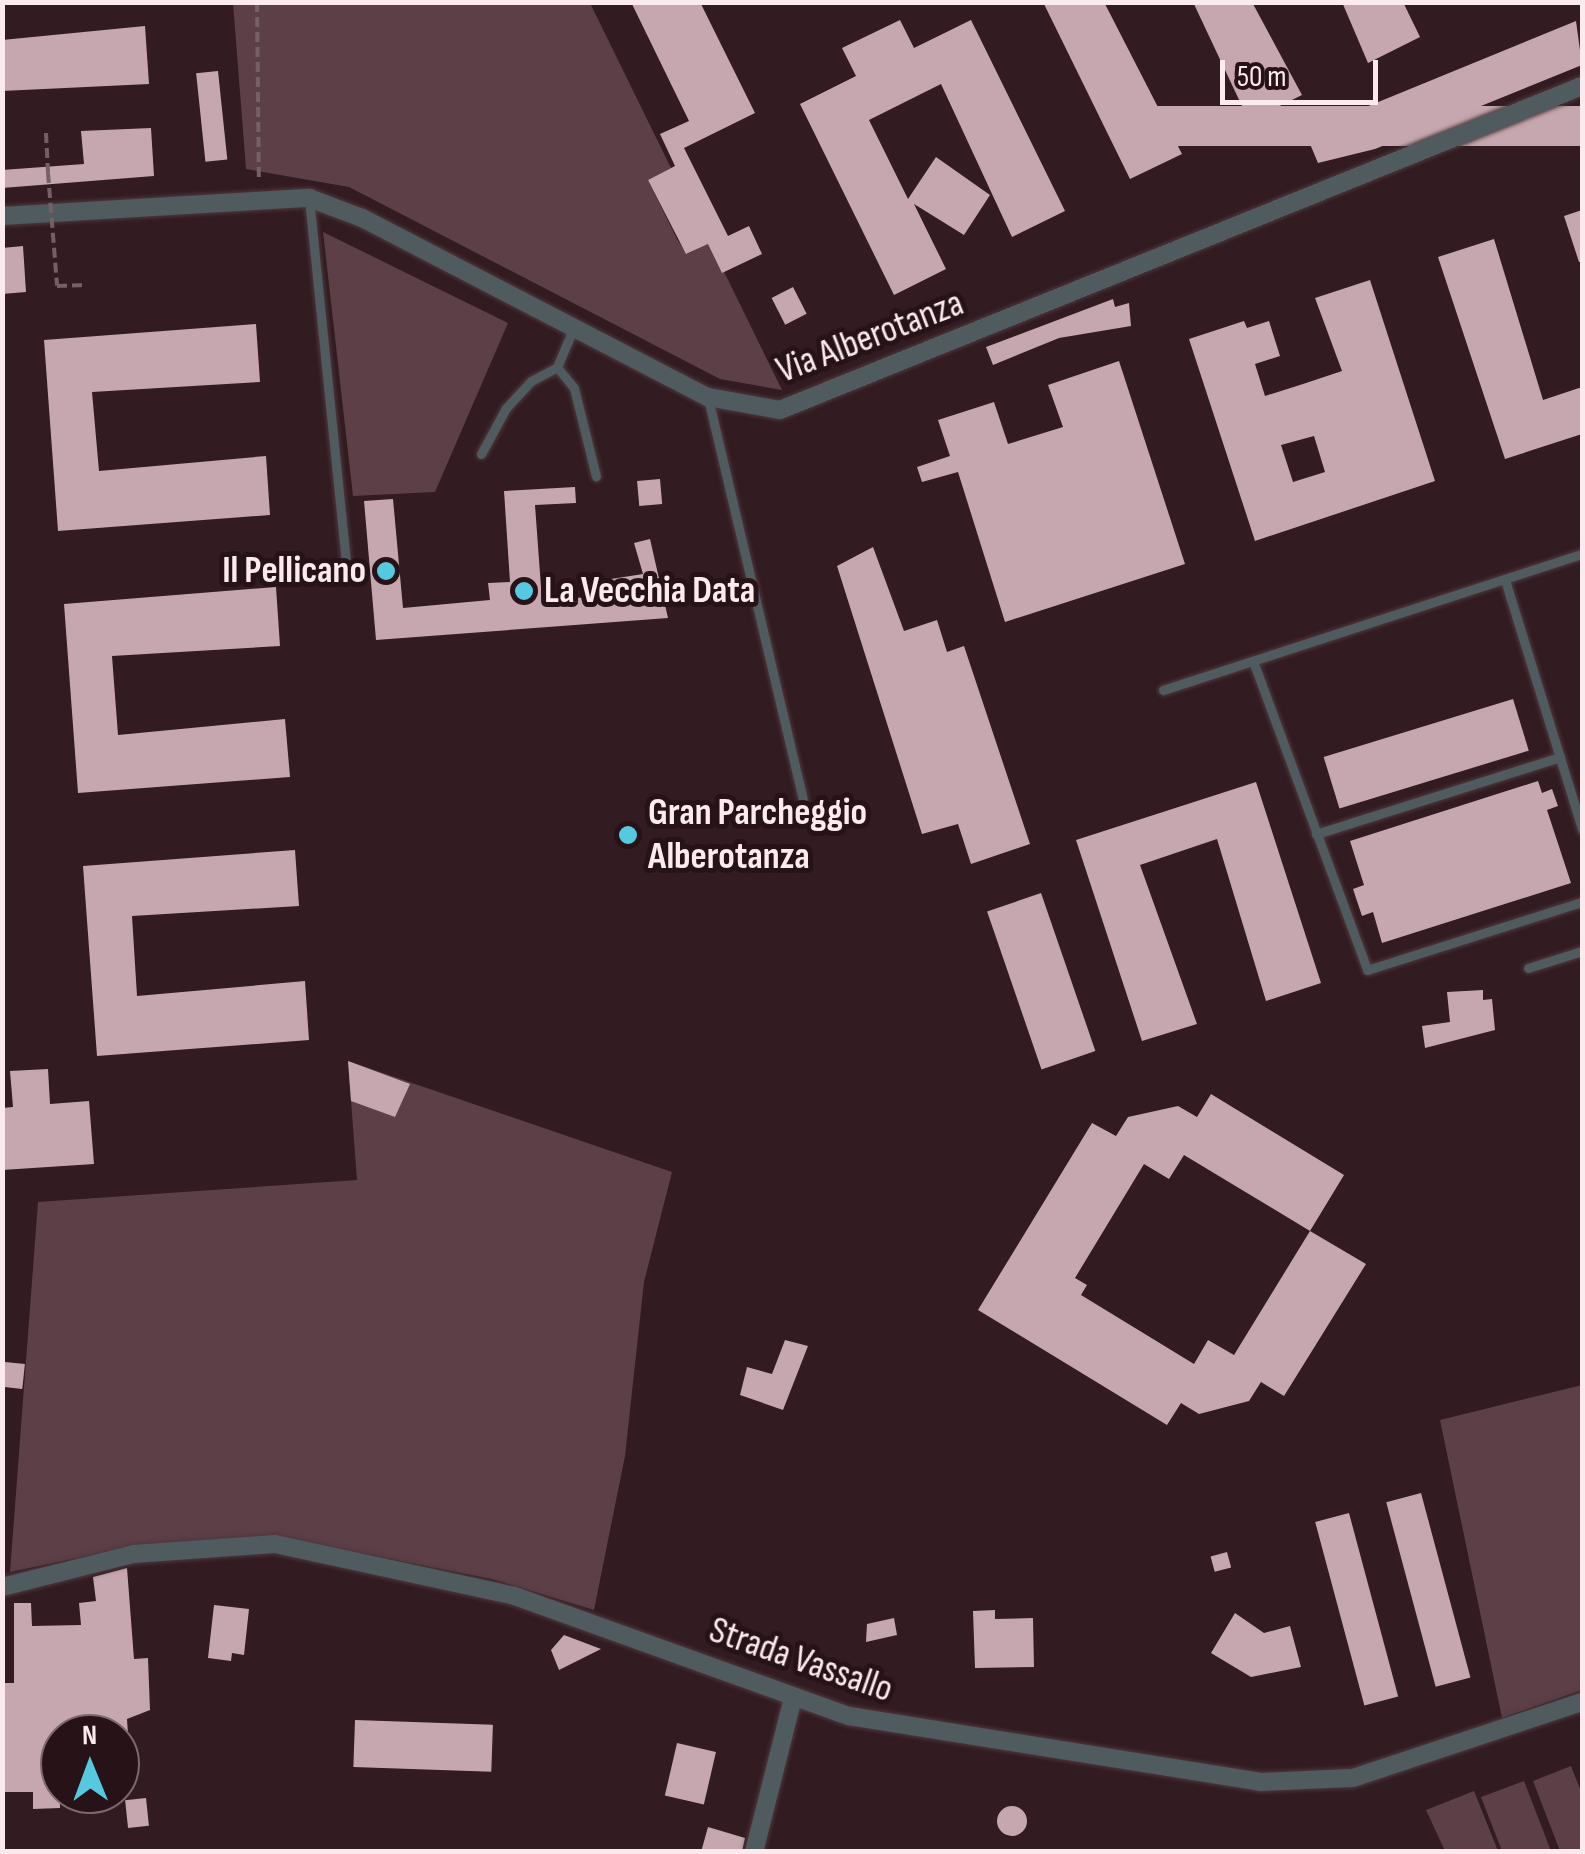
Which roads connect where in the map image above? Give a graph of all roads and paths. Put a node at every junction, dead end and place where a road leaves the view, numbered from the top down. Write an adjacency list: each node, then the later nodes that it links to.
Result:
1 (257, 2): 4 (path)
2 (1582, 86): 10 (street, Via Alberotanza)
3 (46, 132): 7 (path, bridge)
4 (259, 197): 5 (street, Via Alberotanza); 6 (street, Via Alberotanza)
5 (309, 198): 8 (street, Via Alberotanza); 14 (lane)
6 (2, 216)
7 (86, 285)
8 (574, 328): 9 (lane); 10 (street, Via Alberotanza)
9 (557, 366): 11 (lane); 12 (lane)
10 (708, 397): 19 (lane)
11 (481, 454)
12 (596, 476)
13 (1582, 554): 15 (lane)
14 (346, 564)
15 (1506, 580): 16 (lane); 18 (lane)
16 (1253, 661): 17 (lane); 21 (lane)
17 (1163, 690)
18 (1560, 757): 20 (lane); 21 (lane)
19 (803, 799)
20 (1582, 830)
21 (1316, 834): 22 (lane)
22 (1582, 902)
23 (1582, 950): 24 (lane)
24 (1528, 968)
25 (2, 1587): 26 (street, Strada Vassallo)
26 (793, 1698): 27 (street, Strada Vassallo); 28 (street)
27 (1582, 1702)
28 (754, 1852)

